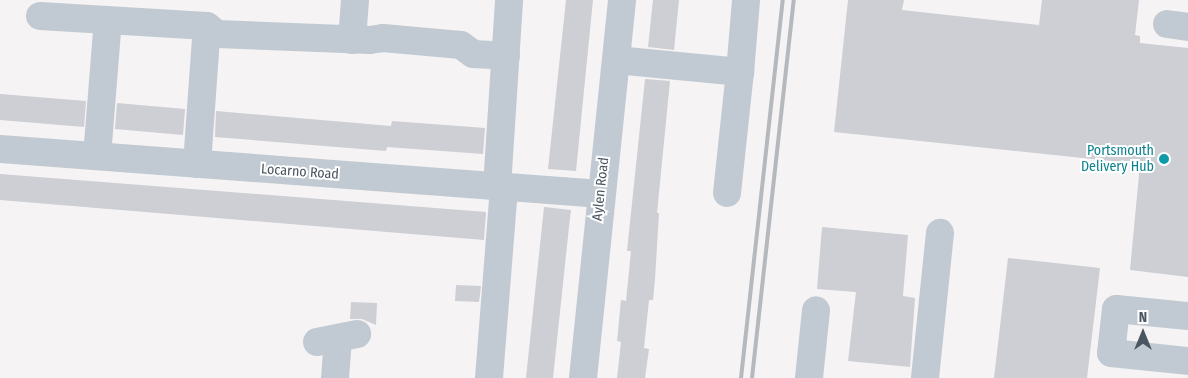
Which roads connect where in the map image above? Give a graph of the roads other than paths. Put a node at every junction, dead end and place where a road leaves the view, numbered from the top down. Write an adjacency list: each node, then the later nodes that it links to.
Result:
1 (355, 0): 8 (street)
2 (509, 0): 9 (street)
3 (622, 0): 10 (street, Aylen Road)
4 (746, 0): 11 (street)
5 (125, 14): 6 (street); 7 (street); 13 (street)
6 (40, 16)
7 (207, 26): 8 (street); 14 (street)
8 (352, 40): 9 (street)
9 (506, 56): 15 (street)
10 (616, 60): 11 (street); 17 (street, Aylen Road)
11 (740, 72): 16 (street)
12 (0, 149): 13 (street, Locarno Road)
13 (97, 156): 14 (street, Locarno Road)
14 (197, 164): 15 (street, Locarno Road)
15 (500, 187): 17 (street, Locarno Road); 24 (street)
16 (727, 193)
17 (601, 194): 25 (street, Aylen Road)
18 (940, 233): 27 (street)
19 (816, 310): 26 (street)
20 (1188, 316): 22 (street)
21 (338, 338): 23 (street)
22 (1188, 361)
23 (335, 378)
24 (489, 378)
25 (583, 378)
26 (809, 378)
27 (925, 378)

